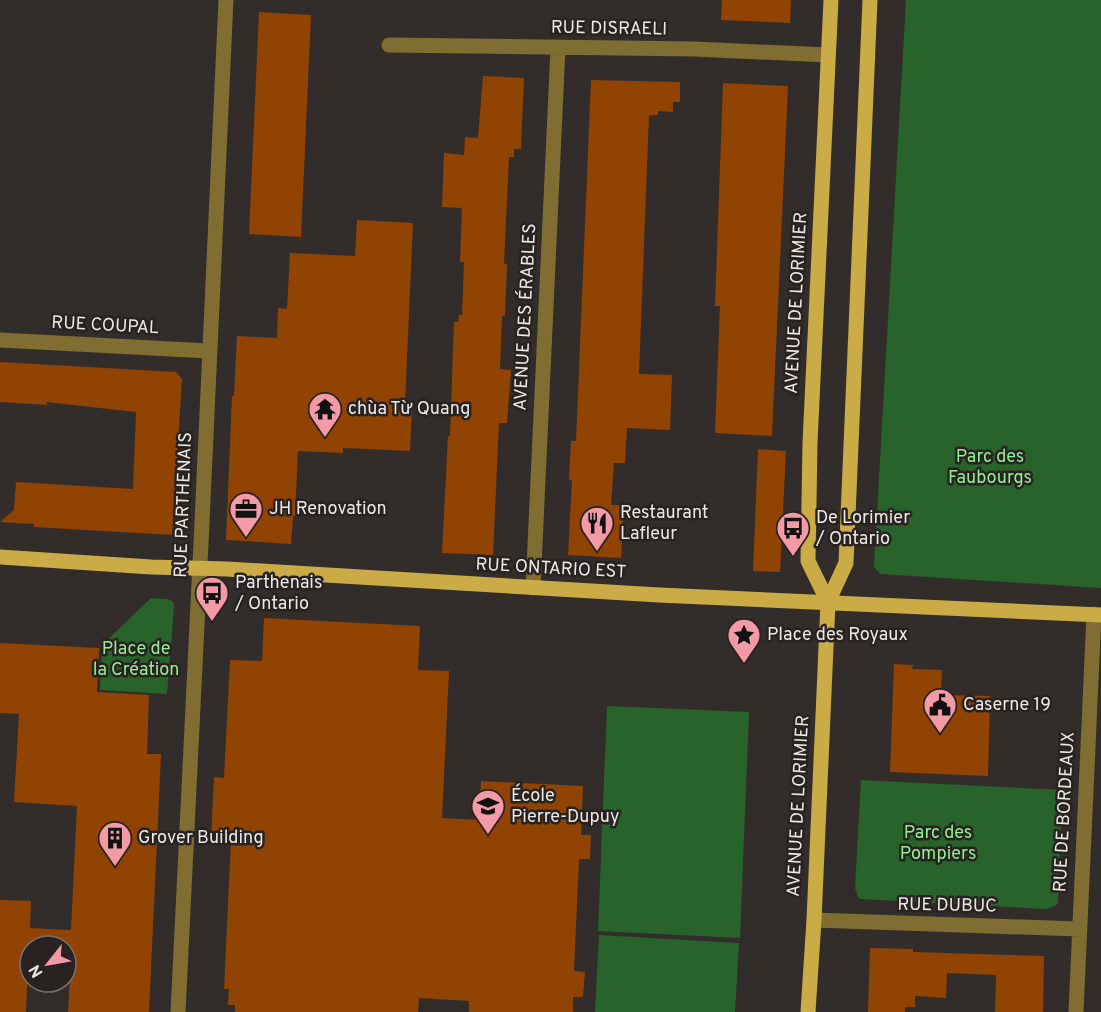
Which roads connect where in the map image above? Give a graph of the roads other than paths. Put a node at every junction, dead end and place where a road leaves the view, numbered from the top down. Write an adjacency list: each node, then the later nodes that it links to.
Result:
1 (226, 0): 8 (street, RUE PARTHENAIS)
2 (831, 0): 6 (main road, AVENUE DE LORIMIER)
3 (870, 0): 12 (main road, AVENUE DE LORIMIER)
4 (389, 45): 5 (street, RUE DISRAELI)
5 (558, 48): 6 (street, RUE DISRAELI); 11 (street, AVENUE DES ÉRABLES)
6 (828, 55): 12 (main road, AVENUE DE LORIMIER)
7 (0, 340): 8 (street, RUE COUPAL)
8 (209, 351): 10 (street, RUE PARTHENAIS)
9 (0, 557): 10 (main road, RUE ONTARIO EST)
10 (201, 568): 11 (main road, RUE ONTARIO EST); 16 (street, RUE PARTHENAIS)
11 (533, 588): 12 (main road, RUE ONTARIO EST)
12 (828, 602): 13 (main road, RUE ONTARIO EST); 14 (main road, AVENUE DE LORIMIER)
13 (1098, 614): 15 (street, RUE DE BORDEAUX)
14 (814, 920): 15 (street, RUE DUBUC); 17 (main road, AVENUE DE LORIMIER)
15 (1079, 929): 18 (street, RUE DE BORDEAUX)
16 (178, 1012)
17 (808, 1012)
18 (1076, 1012)

